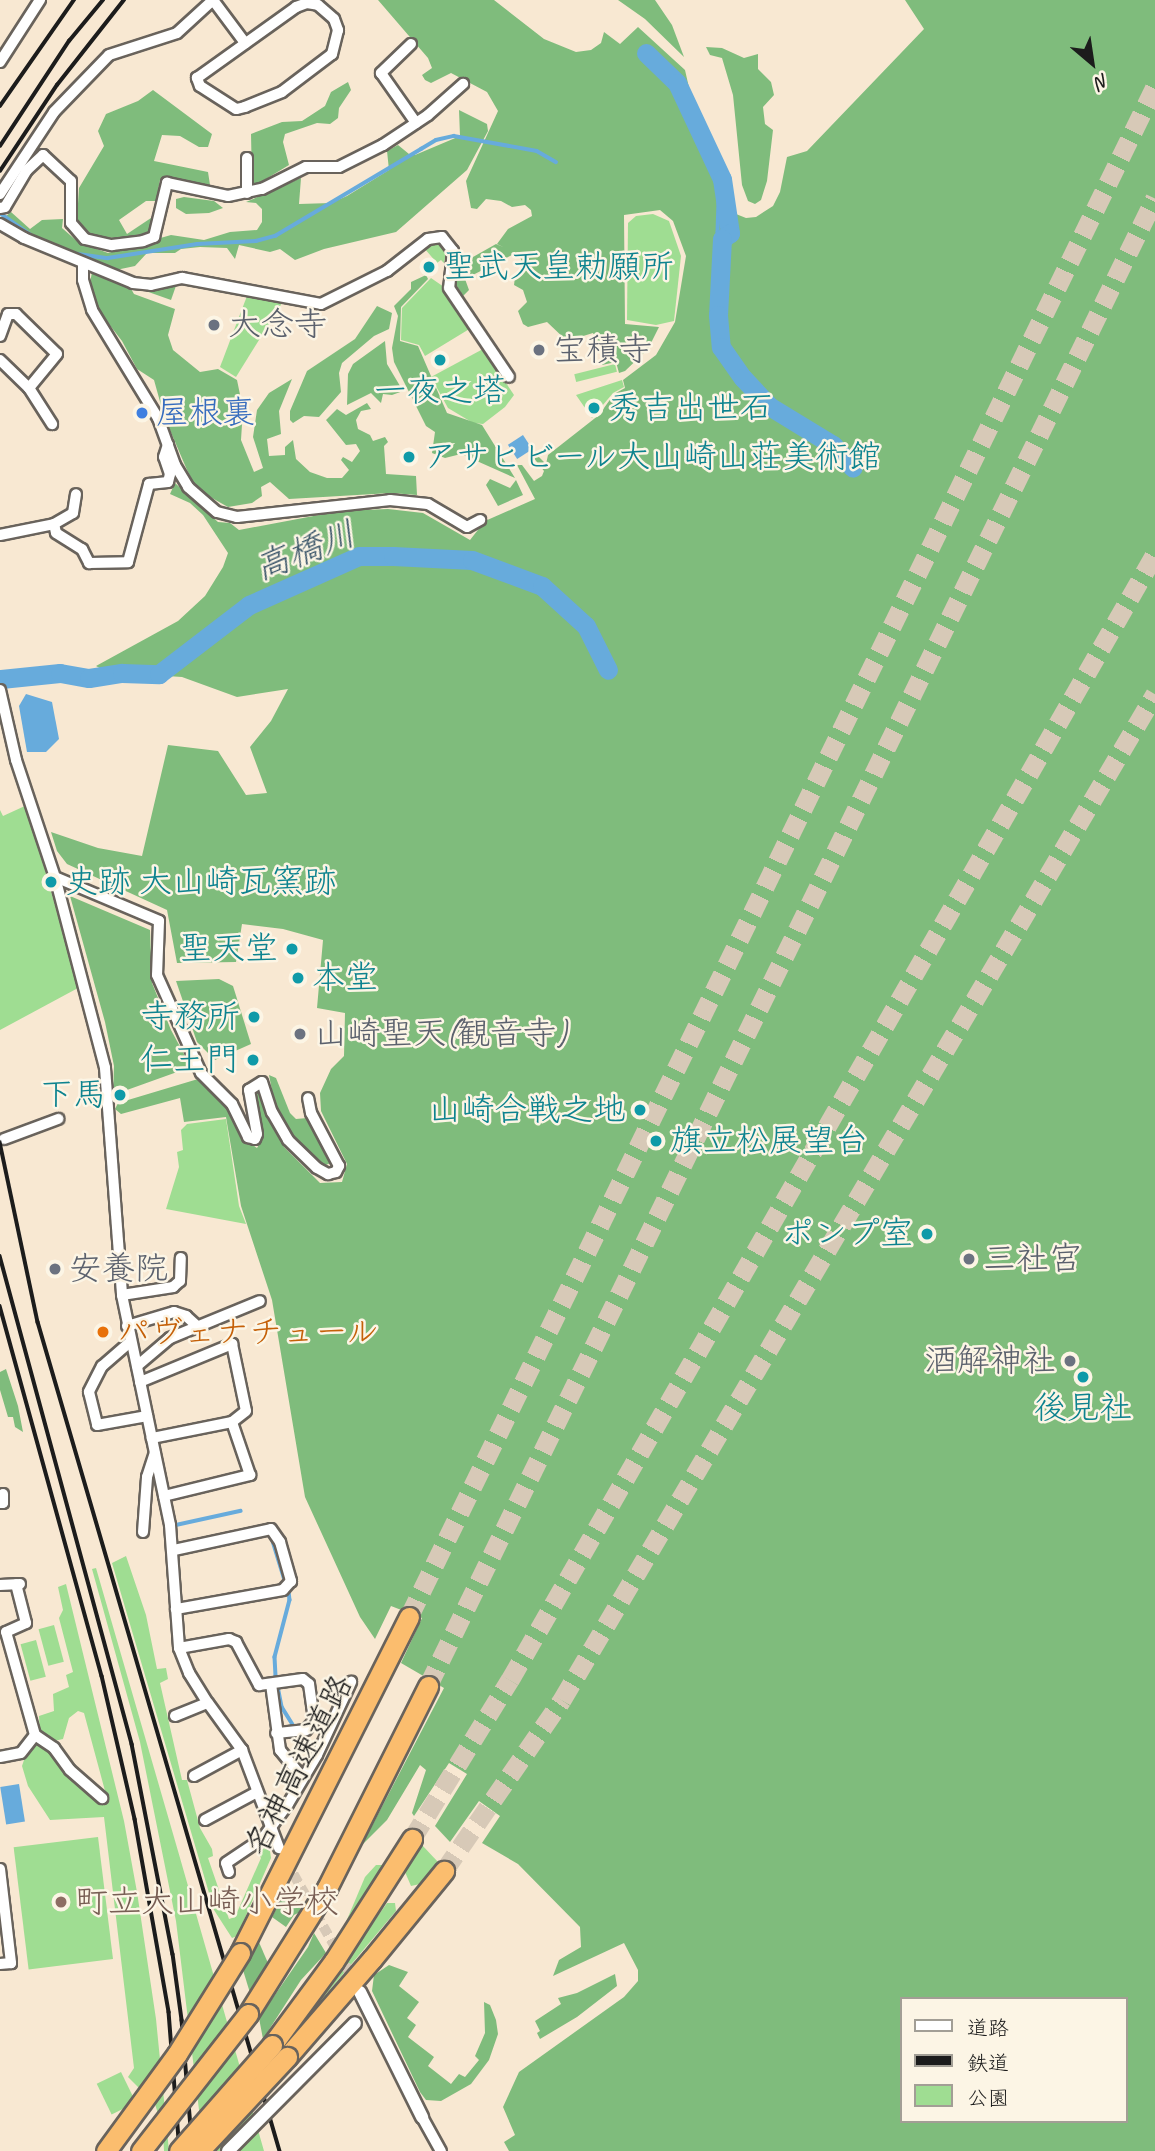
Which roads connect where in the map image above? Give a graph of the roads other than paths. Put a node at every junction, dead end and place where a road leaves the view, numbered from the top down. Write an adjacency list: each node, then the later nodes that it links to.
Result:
1 (40, 0): 5 (street)
2 (213, 0): 3 (street); 10 (street)
3 (245, 43): 3 (street)
4 (411, 44): 7 (street)
5 (0, 62)
6 (463, 84): 7 (street)
7 (416, 123): 9 (street)
8 (247, 158): 9 (street)
9 (247, 193): 11 (street)
10 (0, 194)
11 (0, 208)
12 (0, 224): 13 (street)
13 (83, 263): 16 (street); 19 (street)
14 (0, 335): 17 (street)
15 (0, 360): 17 (street)
16 (509, 377)
17 (29, 388): 18 (street)
18 (52, 424)
19 (168, 445): 21 (street); 22 (street)
20 (76, 494): 22 (street)
21 (480, 520)
22 (54, 524): 23 (street)
23 (0, 535)
24 (0, 690): 25 (street)
25 (55, 877): 26 (street); 30 (street)
26 (308, 1098)
27 (58, 1119): 28 (street)
28 (4, 1139)
29 (181, 1258): 30 (street)
30 (122, 1295): 33 (street)
31 (260, 1301): 32 (street)
32 (197, 1325): 33 (street); 35 (street)
33 (127, 1326): 34 (street)
34 (130, 1342): 35 (street); 37 (street)
35 (137, 1366): 36 (street)
36 (140, 1382): 37 (street); 38 (street)
37 (147, 1416): 39 (street)
38 (232, 1422): 39 (street); 41 (street)
39 (152, 1438): 40 (street)
40 (155, 1453): 41 (street); 42 (street)
41 (164, 1496): 43 (street)
42 (143, 1532)
43 (174, 1550): 45 (street); 45 (street)
44 (0, 1585): 54 (street)
45 (176, 1609): 47 (street)
46 (409, 1617): 73 (highway, 名神高速道路, bridge)
47 (179, 1648): 49 (street); 51 (street)
48 (351, 1682): 58 (street)
49 (271, 1684): 53 (street); 53 (street)
50 (428, 1686): 74 (highway, bridge)
51 (208, 1703): 52 (street); 55 (street)
52 (176, 1716)
53 (276, 1733): 58 (street)
54 (35, 1735): 56 (street); 60 (street)
55 (242, 1750): 57 (street); 59 (street)
56 (0, 1757)
57 (194, 1776)
58 (302, 1777): 62 (street)
59 (257, 1792): 61 (street); 62 (street)
60 (102, 1798)
61 (205, 1820)
62 (270, 1829): 64 (street); 67 (street)
63 (412, 1839): 71 (highway)
64 (279, 1848)
65 (0, 1869): 68 (street)
66 (443, 1871): 71 (highway)
67 (229, 1872)
68 (0, 1964)
69 (360, 1992): 70 (street)
70 (368, 2010): 72 (street); 77 (street, bridge)
71 (280, 2051): 75 (highway, bridge); 76 (highway, bridge)
72 (422, 2117): 78 (street)
73 (106, 2151)
74 (141, 2151)
75 (179, 2151)
76 (199, 2151)
77 (228, 2151)
78 (441, 2151)

